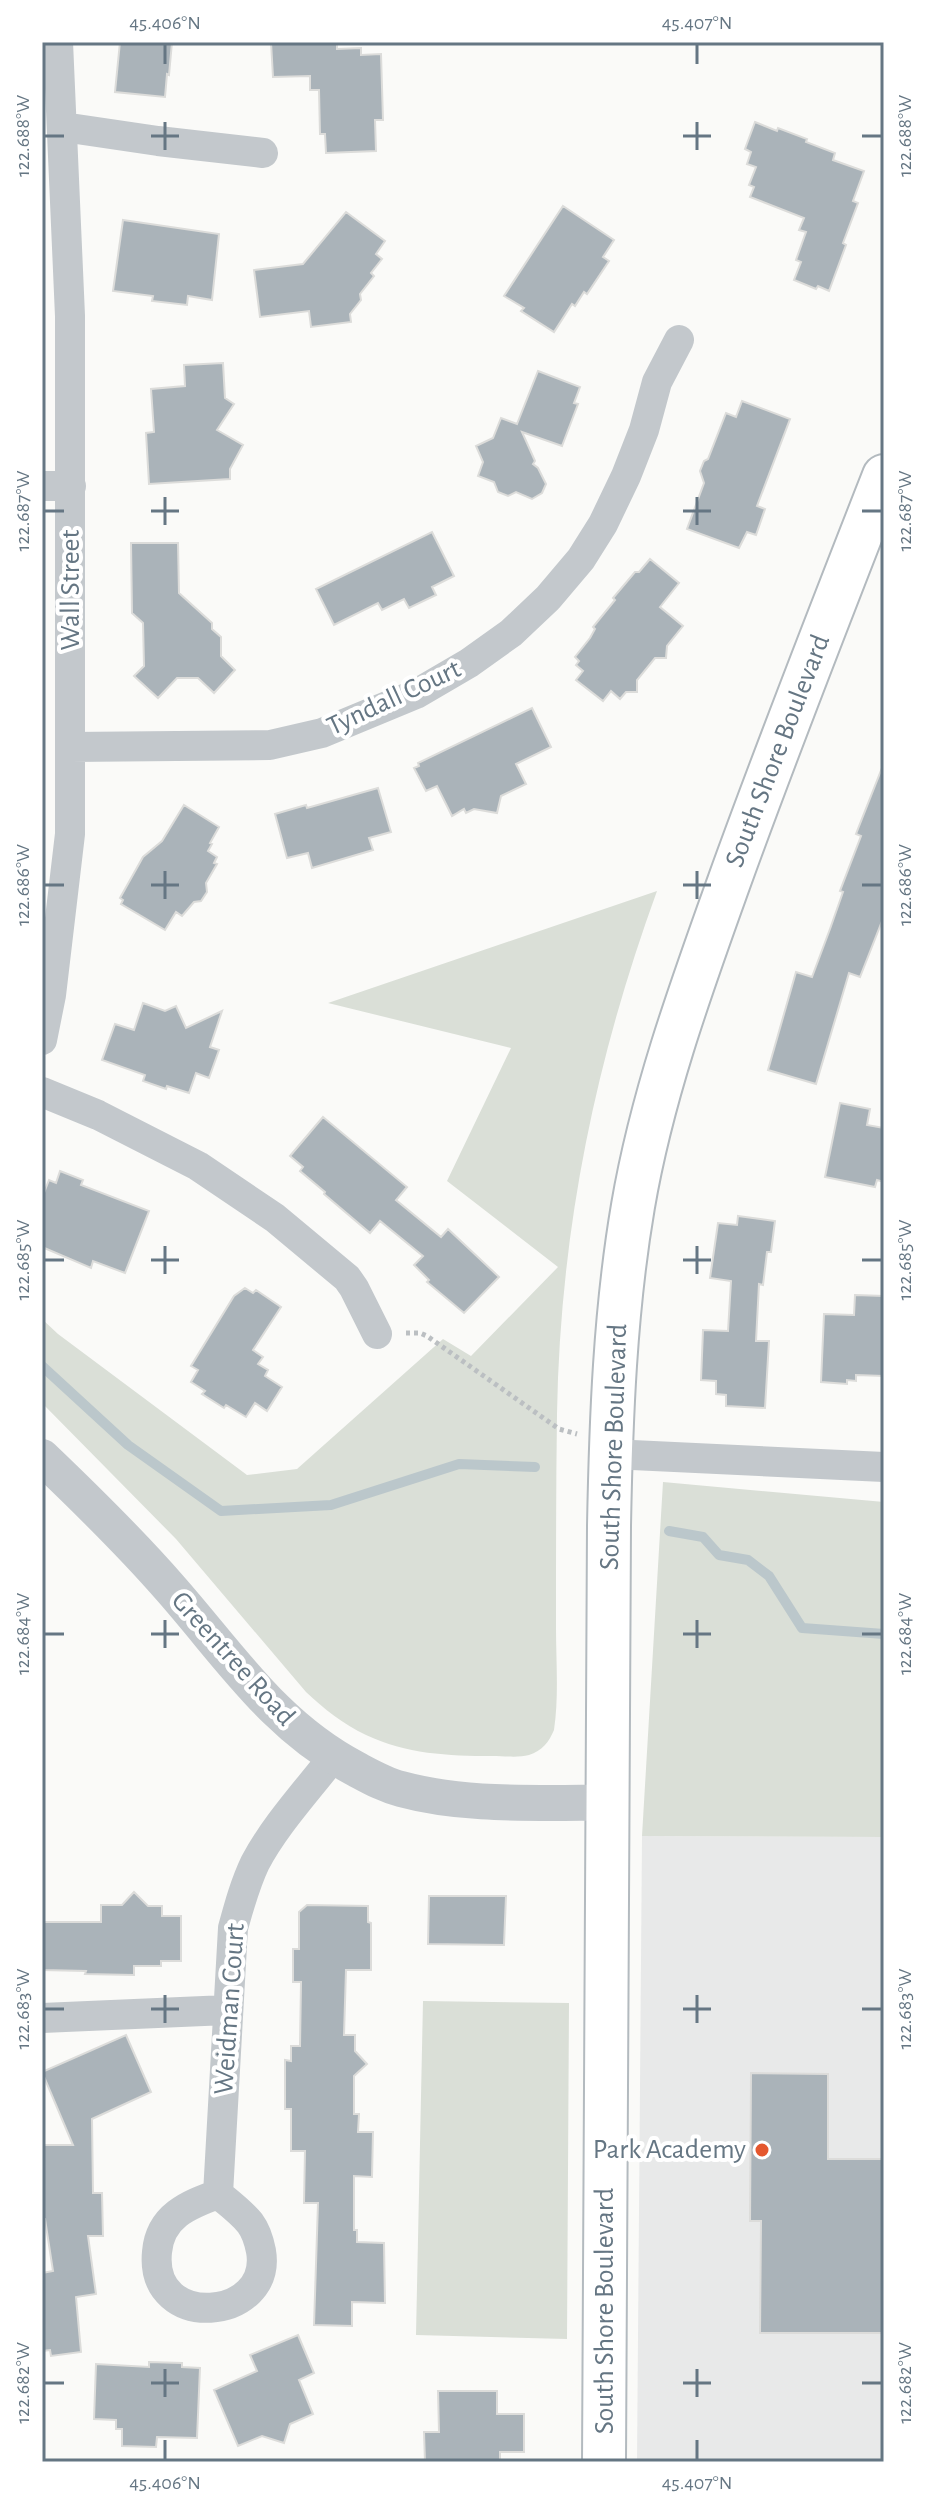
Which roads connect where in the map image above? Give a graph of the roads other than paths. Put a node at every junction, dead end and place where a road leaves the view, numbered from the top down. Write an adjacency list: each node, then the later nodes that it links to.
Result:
1 (58, 42): 2 (street, Wall Street)
2 (50, 76): 3 (street, Wall Street)
3 (63, 127): 4 (street); 7 (street, Wall Street)
4 (263, 153)
5 (679, 340): 8 (street, Tyndall Court)
6 (884, 476): 13 (main road, South Shore Boulevard)
7 (56, 486): 8 (street, Wall Street)
8 (71, 747): 9 (street, Wall Street)
9 (52, 903): 10 (street, Wall Street)
10 (42, 1040)
11 (42, 1092): 12 (street)
12 (377, 1334)
13 (611, 1449): 15 (street); 17 (main road, South Shore Boulevard)
14 (42, 1457): 16 (street, Greentree Road)
15 (884, 1467)
16 (333, 1757): 17 (street, Greentree Road); 18 (street, Weidman Court)
17 (607, 1803): 21 (main road, South Shore Boulevard)
18 (227, 2010): 19 (street); 20 (street, Weidman Court)
19 (42, 2018)
20 (218, 2194)
21 (604, 2462)

